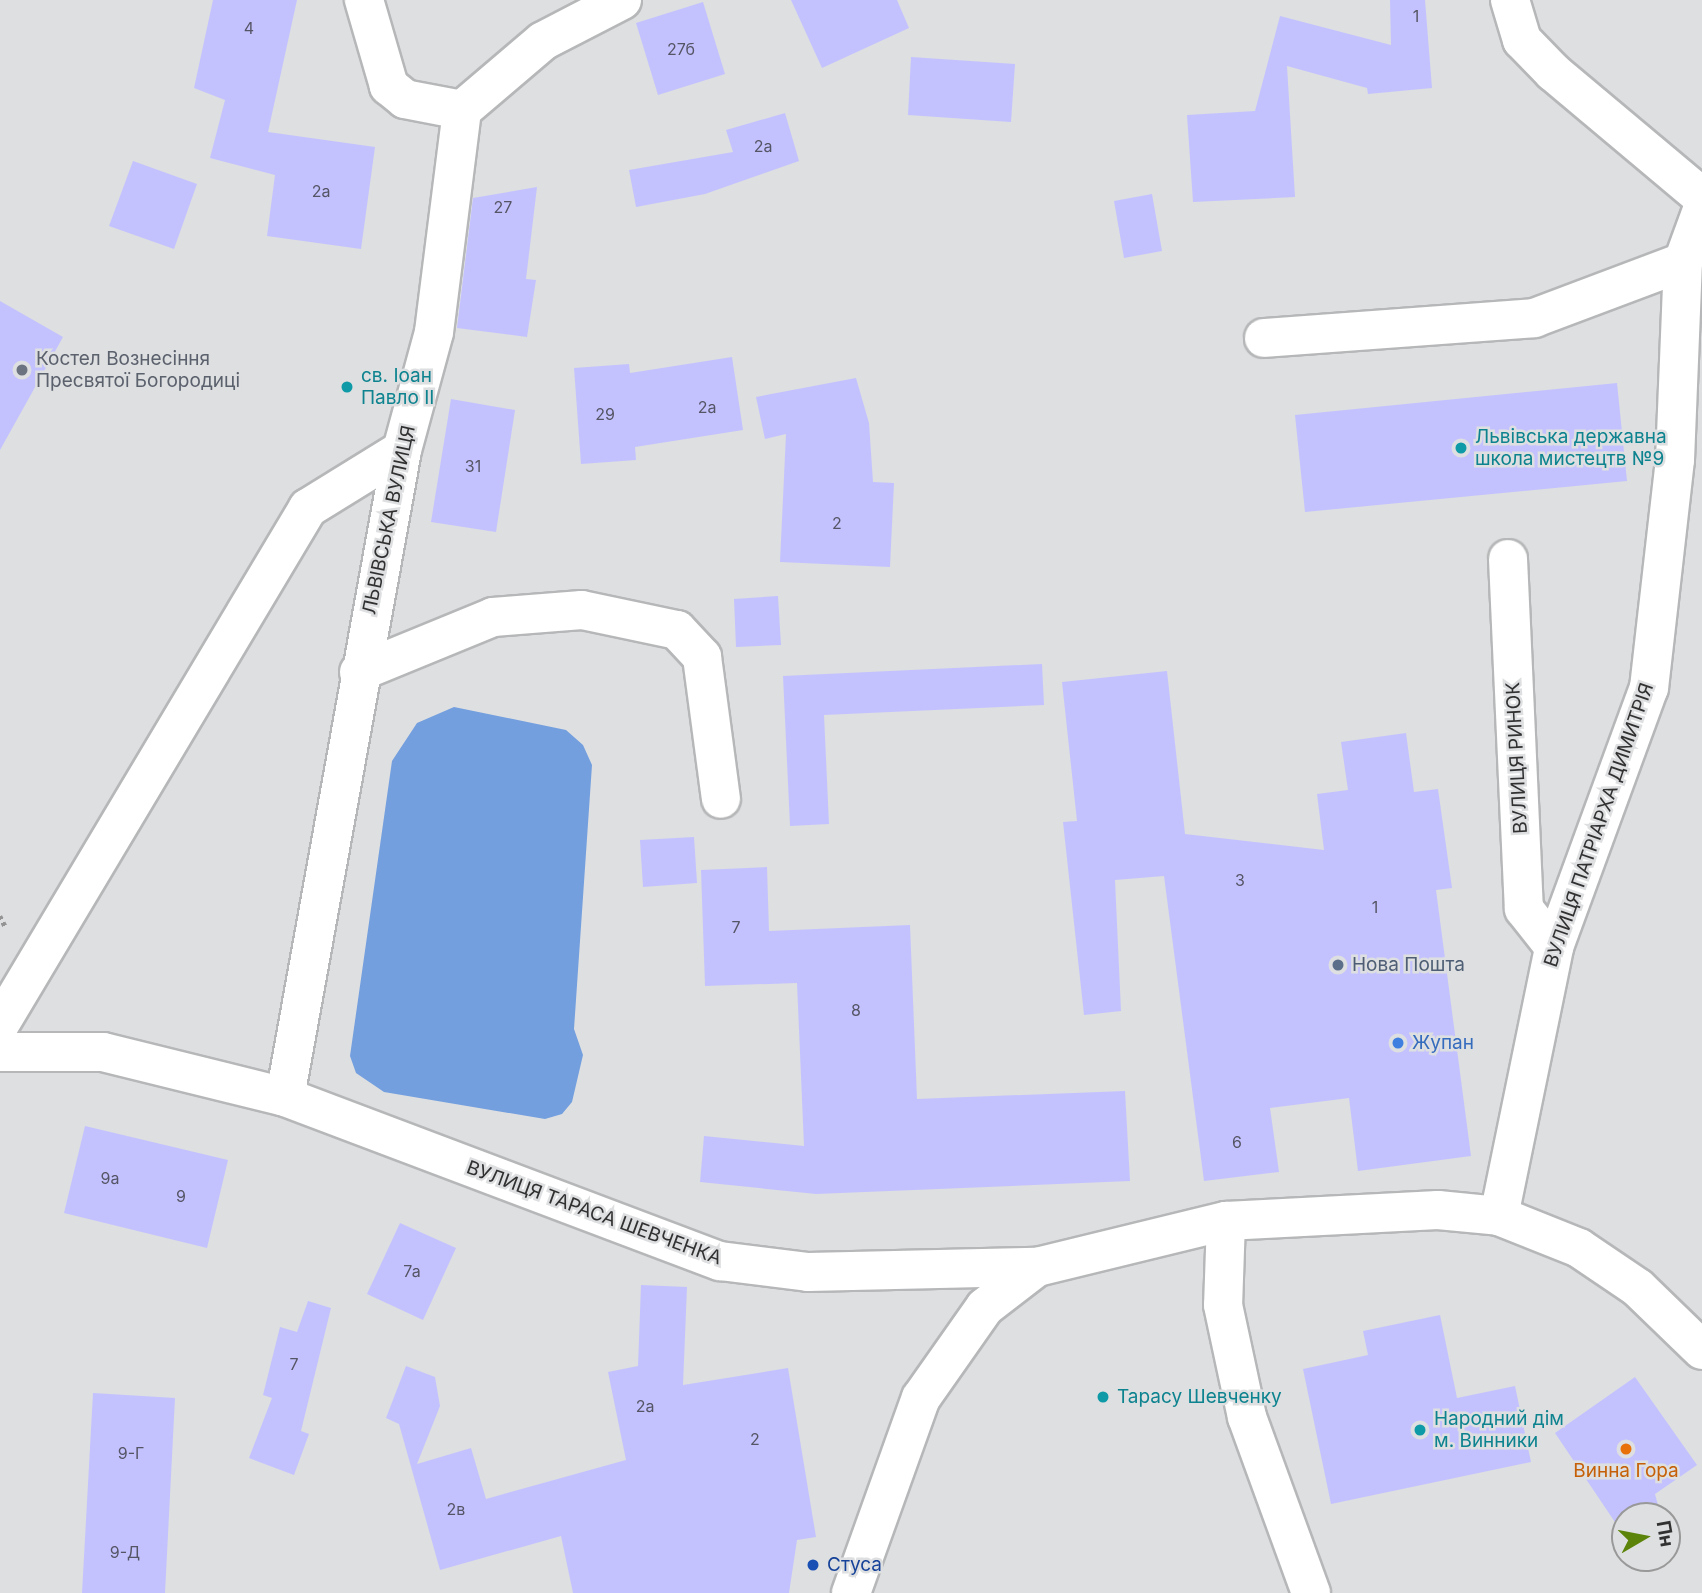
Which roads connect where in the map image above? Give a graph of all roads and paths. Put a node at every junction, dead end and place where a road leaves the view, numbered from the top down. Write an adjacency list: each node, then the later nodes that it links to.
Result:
1 (364, 0): 4 (street)
2 (622, 0): 4 (street)
3 (1510, 0): 5 (street)
4 (462, 110): 9 (street, ЛЬВІВСЬКА ВУЛИЦЯ)
5 (1702, 197)
6 (1702, 210): 7 (street, ВУЛИЦЯ ПАТРІАРХА ДИМИТРІЯ)
7 (1683, 262): 8 (street); 13 (street, ВУЛИЦЯ ПАТРІАРХА ДИМИТРІЯ)
8 (1264, 338)
9 (402, 450): 11 (street, ЛЬВІВСЬКА ВУЛИЦЯ); 14 (street)
10 (1508, 559): 13 (street, ВУЛИЦЯ РИНОК)
11 (359, 672): 12 (street); 16 (street, ЛЬВІВСЬКА ВУЛИЦЯ)
12 (722, 799)
13 (1554, 947): 17 (street, ВУЛИЦЯ ПАТРІАРХА ДИМИТРІЯ)
14 (0, 1024)
15 (0, 1052): 16 (street, ВУЛИЦЯ ТАРАСА ШЕВЧЕНКА)
16 (285, 1097): 19 (street, ВУЛИЦЯ ТАРАСА ШЕВЧЕНКА)
17 (1499, 1216): 18 (street, ВУЛИЦЯ ТАРАСА ШЕВЧЕНКА); 20 (street, ВУЛИЦЯ ТАРАСА ШЕВЧЕНКА)
18 (1226, 1221): 19 (street, ВУЛИЦЯ ТАРАСА ШЕВЧЕНКА); 22 (street)
19 (1037, 1267): 21 (street)
20 (1702, 1350)
21 (850, 1593)
22 (1311, 1593)

